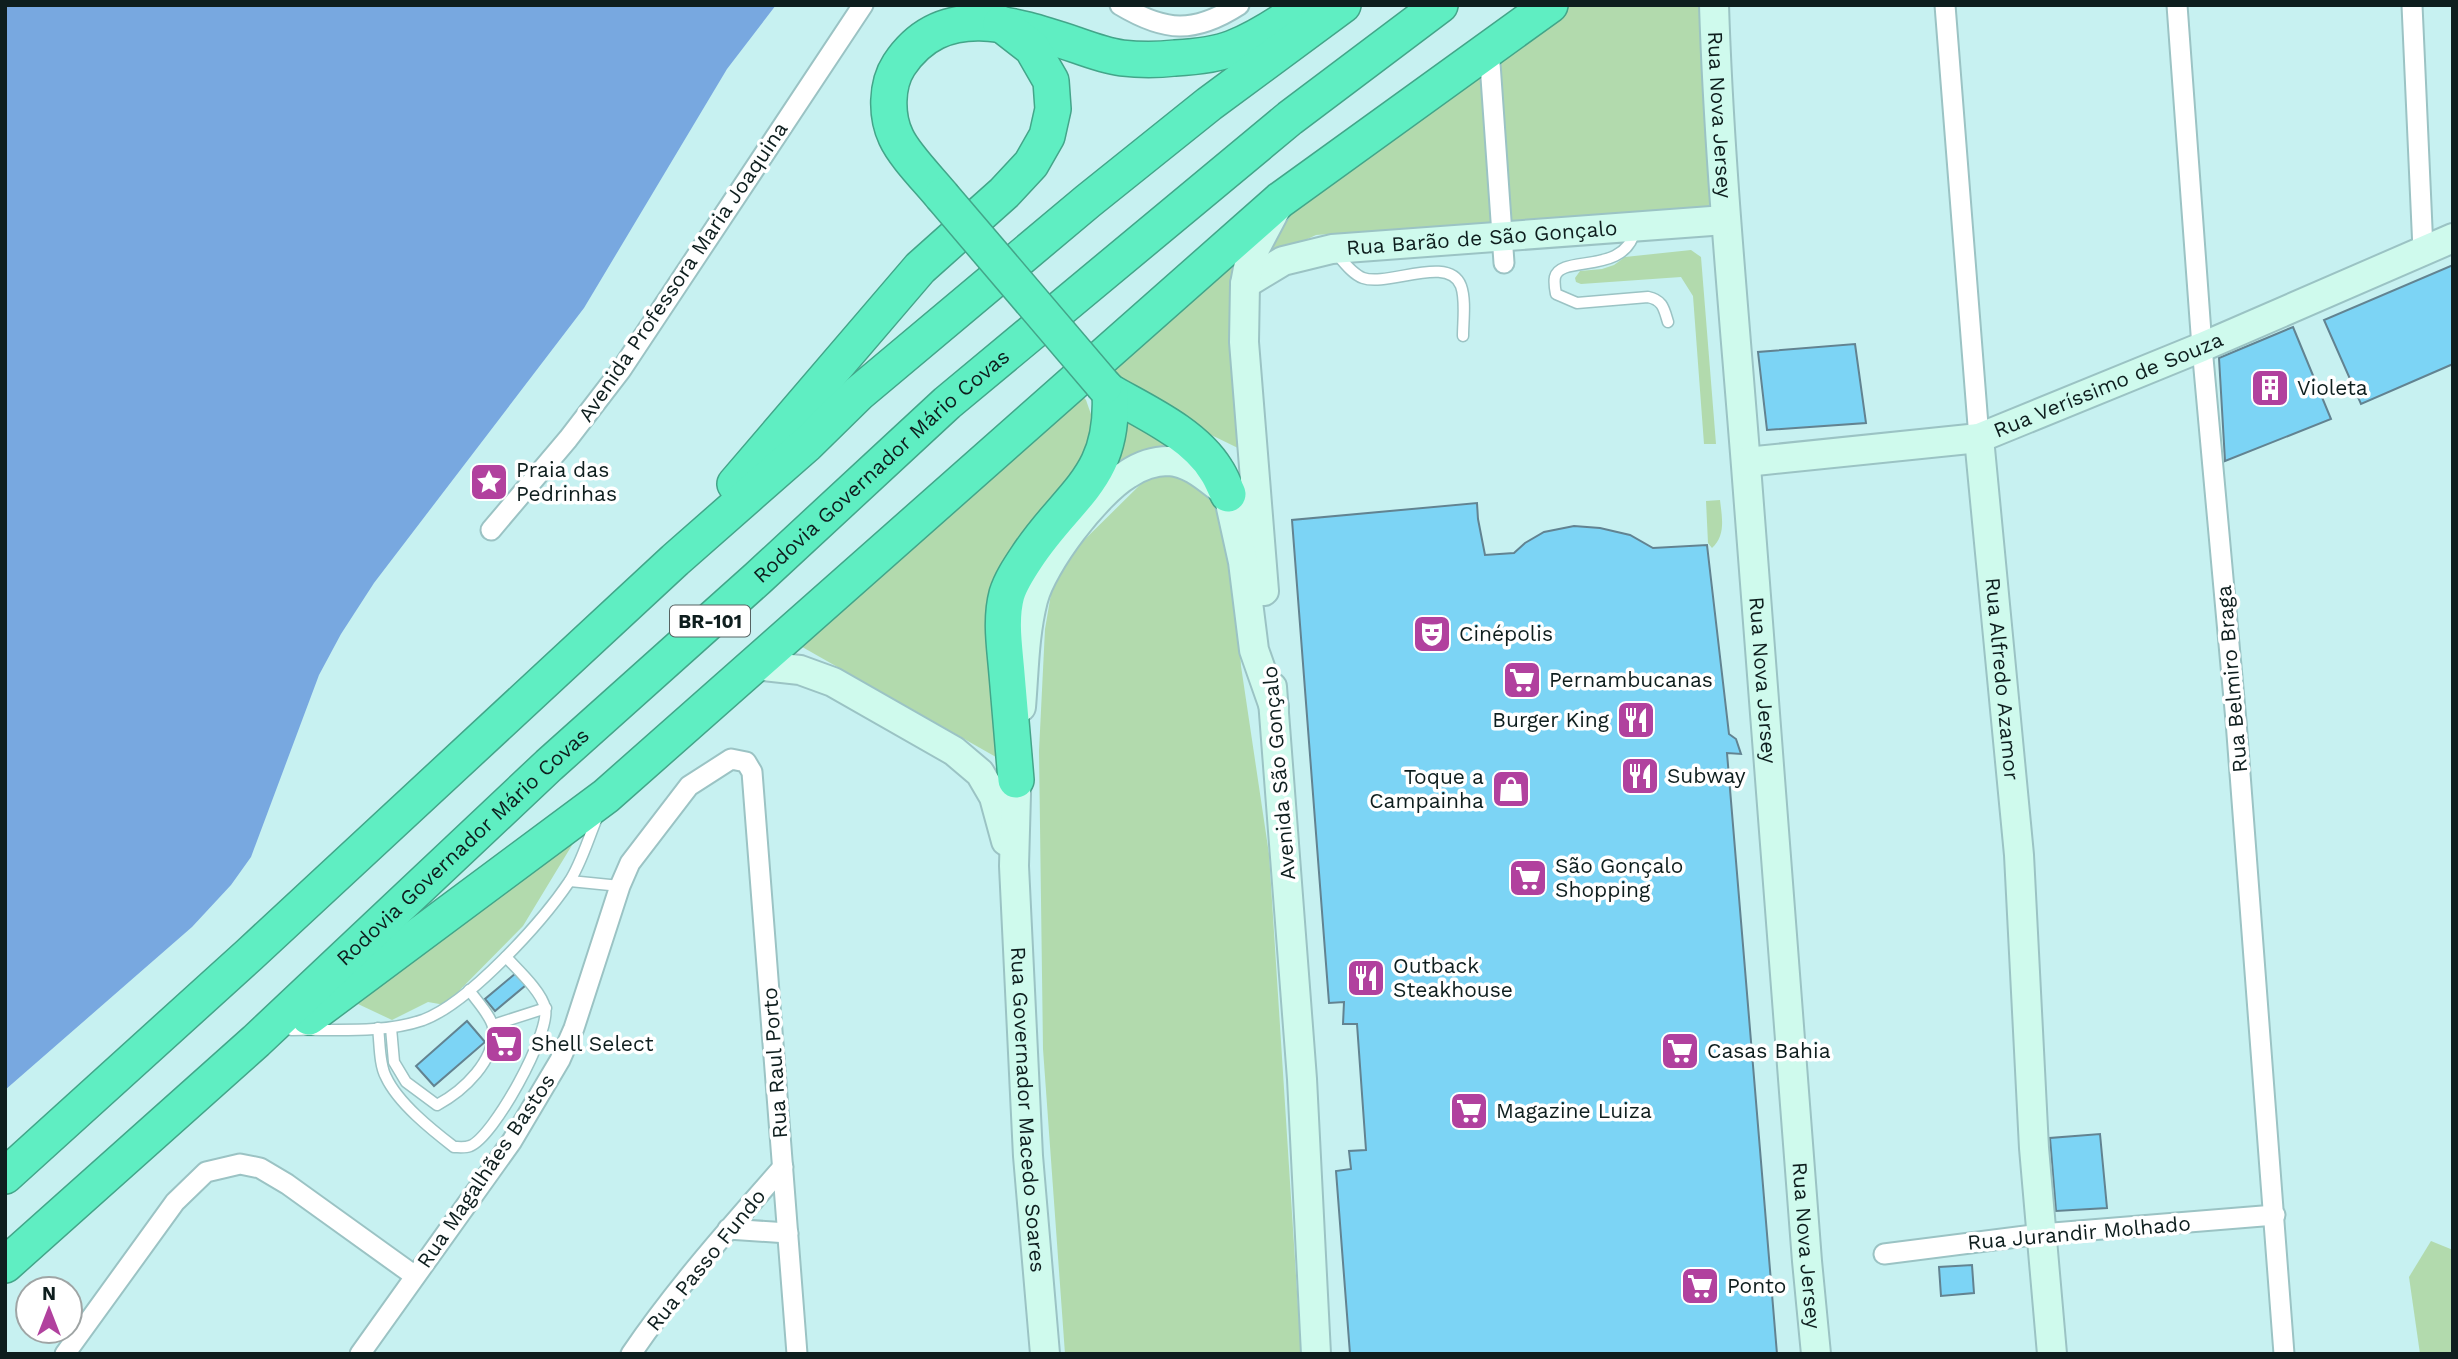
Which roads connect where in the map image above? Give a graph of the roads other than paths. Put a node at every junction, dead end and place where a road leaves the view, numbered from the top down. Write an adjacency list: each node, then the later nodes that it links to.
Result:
1 (863, 5): 30 (street, Avenida Professora Maria Joaquina)
2 (1120, 5): 12 (street)
3 (1239, 5): 12 (street)
4 (1306, 5): 13 (highway)
5 (1342, 5): 31 (highway, BR-101)
6 (1440, 5): 47 (highway, Rodovia Governador Mário Covas / BR-101)
7 (1550, 5): 14 (highway)
8 (1714, 5): 16 (street, Rua Nova Jersey)
9 (1945, 5): 27 (street, Rua Alfredo Azamor)
10 (2177, 5): 25 (street, Rua Belmiro Braga)
11 (2412, 5): 21 (street)
12 (1152, 13)
13 (1002, 24): 26 (highway, bridge); 31 (highway)
14 (1489, 49): 15 (highway); 20 (street)
15 (1280, 200): 22 (street, Avenida São Gonçalo); 32 (highway)
16 (1725, 220): 17 (street, Rua Barão de São Gonçalo); 28 (street, Rua Nova Jersey)
17 (1636, 226): 20 (street, Rua Barão de São Gonçalo); 23 (lane)
18 (2453, 238): 21 (street, Rua Veríssimo de Souza)
19 (1332, 249): 20 (street, Rua Barão de São Gonçalo); 22 (street, Rua Barão de São Gonçalo); 24 (lane)
20 (1503, 250)
21 (2423, 250): 25 (street, Rua Veríssimo de Souza)
22 (1245, 284): 33 (street, Avenida São Gonçalo)
23 (1668, 322)
24 (1464, 336)
25 (2202, 347): 27 (street, Rua Veríssimo de Souza); 50 (street, Rua Belmiro Braga)
26 (1107, 389): 29 (highway); 35 (highway)
27 (1979, 438): 28 (street, Rua Veríssimo de Souza); 53 (street, Rua Alfredo Azamor)
28 (1746, 462): 63 (street, Rua Nova Jersey)
29 (1228, 494): 33 (street); 35 (street, Rua Governador Macedo Soares)
30 (491, 530)
31 (675, 560): 49 (highway, BR-101)
32 (753, 665): 36 (highway); 37 (street, Rua Governador Macedo Soares)
33 (1274, 707): 62 (street, Avenida São Gonçalo)
34 (752, 772): 39 (street, Rua Magalhães Bastos); 48 (street, Rua Raul Porto)
35 (1016, 780): 37 (street, Rua Governador Macedo Soares)
36 (606, 796): 38 (lane); 46 (highway)
37 (1014, 866): 61 (street, Rua Governador Macedo Soares)
38 (570, 881): 39 (lane); 40 (lane)
39 (620, 886): 56 (street, Rua Magalhães Bastos)
40 (506, 957): 41 (lane); 42 (lane)
41 (469, 990): 43 (lane); 45 (lane)
42 (546, 1008): 43 (lane); 44 (lane)
43 (493, 1025): 45 (lane)
44 (378, 1028): 45 (lane); 46 (lane)
45 (391, 1028)
46 (291, 1030): 47 (highway)
47 (256, 1041): 55 (highway, Rodovia Governador Mário Covas / BR-101)
48 (783, 1167): 51 (street, Rua Passo Fundo); 52 (street, Rua Raul Porto)
49 (5, 1176)
50 (2275, 1215): 53 (street, Rua Jurandir Molhado); 65 (street, Rua Belmiro Braga)
51 (728, 1229): 52 (street); 59 (street, Rua Passo Fundo)
52 (788, 1233): 60 (street, Rua Raul Porto)
53 (2041, 1234): 54 (street, Rua Jurandir Molhado); 64 (street, Rua Alfredo Azamor)
54 (1884, 1254)
55 (5, 1265)
56 (415, 1276): 57 (street); 58 (street, Rua Magalhães Bastos)
57 (65, 1354)
58 (360, 1354)
59 (631, 1354)
60 (797, 1354)
61 (1045, 1354)
62 (1315, 1354)
63 (1816, 1354)
64 (2052, 1354)
65 (2284, 1354)

